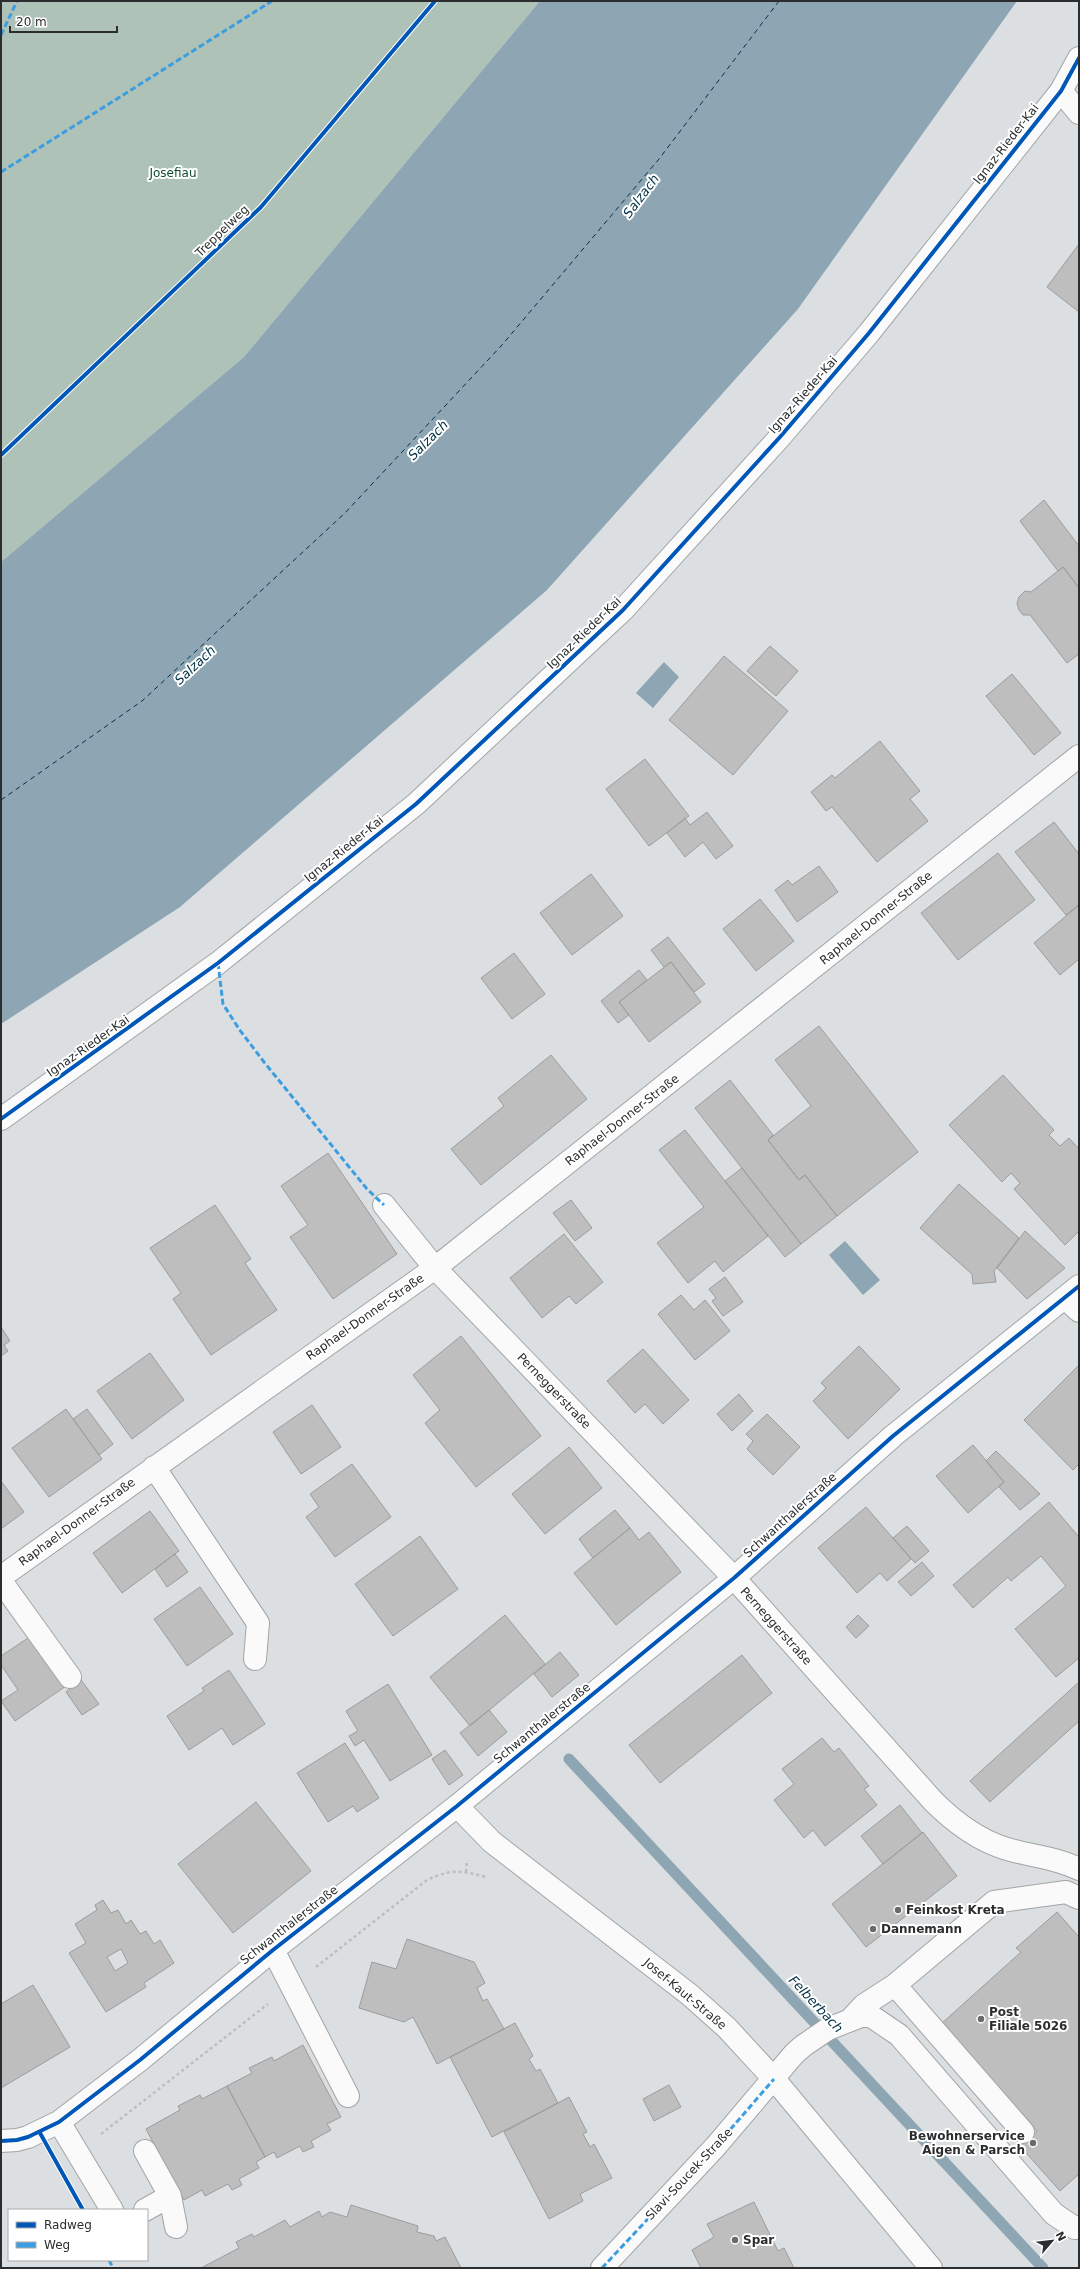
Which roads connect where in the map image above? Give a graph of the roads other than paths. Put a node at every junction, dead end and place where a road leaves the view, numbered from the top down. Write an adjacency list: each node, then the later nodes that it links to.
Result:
1 (1079, 58): 2 (street, Ignaz-Rieder-Kai)
2 (1060, 91): 3 (street); 5 (street, Ignaz-Rieder-Kai)
3 (1079, 113)
4 (1079, 756): 7 (street, Raphael-Donner-Straße)
5 (1, 1119)
6 (384, 1204): 7 (street, Perneggerstraße)
7 (435, 1268): 9 (street, Raphael-Donner-Straße); 11 (street, Perneggerstraße)
8 (1074, 1298): 11 (street, Schwanthalerstraße)
9 (154, 1467): 10 (street, Raphael-Donner-Straße); 13 (street)
10 (1, 1577)
11 (734, 1578): 15 (street, Schwanthalerstraße); 16 (street, Perneggerstraße)
12 (1, 1580): 14 (street)
13 (255, 1659)
14 (70, 1677)
15 (457, 1806): 18 (street, Schwanthalerstraße); 21 (street, Josef-Kaut-Straße)
16 (1079, 1868)
17 (1079, 1898): 19 (street)
18 (273, 1950): 22 (street); 23 (street, Schwanthalerstraße)
19 (895, 1985): 20 (street); 24 (street)
20 (850, 2020): 21 (street, Slavi-Soucek-Straße); 31 (street)
21 (774, 2079): 32 (street, Slavi-Soucek-Straße); 33 (street, Josef-Kaut-Straße)
22 (348, 2096)
23 (59, 2122): 25 (street, Schwanthalerstraße); 28 (street)
24 (1023, 2132)
25 (2, 2143)
26 (145, 2151): 27 (street)
27 (170, 2196): 29 (street); 30 (street)
28 (111, 2209)
29 (147, 2209)
30 (176, 2227)
31 (1079, 2227)
32 (602, 2268)
33 (931, 2268)

